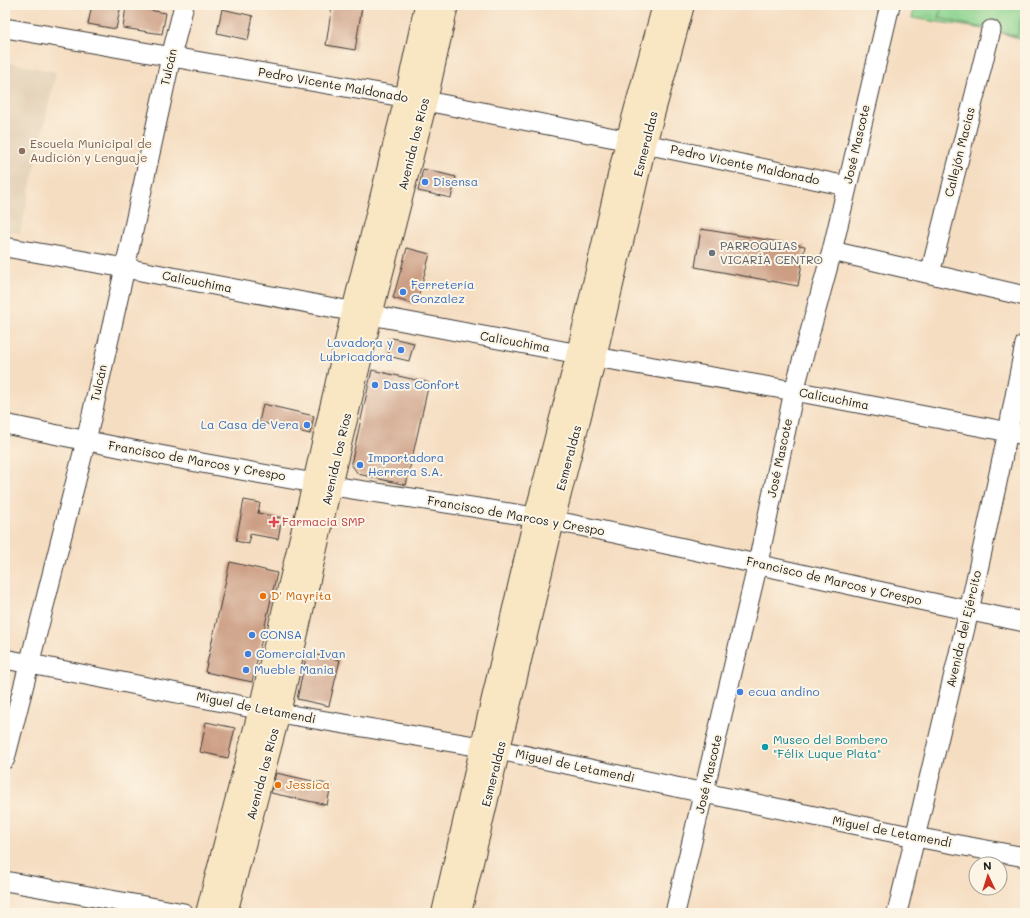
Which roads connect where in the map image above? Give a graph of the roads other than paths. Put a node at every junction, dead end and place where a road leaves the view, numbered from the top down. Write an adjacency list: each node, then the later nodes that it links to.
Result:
1 (184, 5): 9 (street, Tulcán)
2 (426, 5): 10 (main road, Avenida los Ríos)
3 (448, 5): 10 (main road, Avenida los Ríos)
4 (664, 5): 11 (main road, Esmeraldas)
5 (683, 5): 11 (main road, Esmeraldas)
6 (890, 5): 12 (street, José Mascote)
7 (5, 28): 9 (street, Pedro Vicente Maldonado)
8 (991, 30): 16 (street, Callejón Macias)
9 (171, 57): 10 (street, Pedro Vicente Maldonado); 15 (street, Tulcán)
10 (416, 99): 11 (street, Pedro Vicente Maldonado); 18 (main road, Avenida los Ríos)
11 (636, 142): 12 (street, Pedro Vicente Maldonado); 20 (main road, Esmeraldas)
12 (847, 186): 14 (street, José Mascote)
13 (5, 247): 15 (street, Calicuchima)
14 (832, 251): 16 (street); 21 (street, José Mascote)
15 (125, 268): 18 (street, Calicuchima); 24 (street, Tulcán)
16 (930, 274): 17 (street)
17 (1025, 296)
18 (362, 313): 20 (street, Calicuchima); 25 (main road, Avenida los Ríos)
19 (1025, 344): 23 (street, Avenida del Ejército)
20 (587, 355): 21 (street, Calicuchima); 26 (main road, Esmeraldas)
21 (794, 391): 23 (street, Calicuchima); 27 (street, José Mascote)
22 (5, 424): 24 (street, Francisco de Marcos y Crespo)
23 (1016, 434): 28 (street, Avenida del Ejército)
24 (86, 441): 25 (street, Francisco de Marcos y Crespo); 31 (street, Tulcán)
25 (322, 484): 26 (street, Francisco de Marcos y Crespo); 32 (main road, Avenida los Ríos)
26 (544, 519): 27 (street, Francisco de Marcos y Crespo); 33 (main road, Esmeraldas)
27 (758, 563): 28 (street, Francisco de Marcos y Crespo); 35 (street, José Mascote)
28 (969, 611): 29 (street, Francisco de Marcos y Crespo); 36 (street, Avenida del Ejército)
29 (1025, 622)
30 (5, 659): 31 (street, Miguel de Letamendi)
31 (29, 664): 32 (street, Miguel de Letamendi); 34 (street, Tulcán)
32 (269, 711): 33 (street, Miguel de Letamendi); 40 (main road, Avenida los Ríos); 41 (main road, Avenida los Ríos)
33 (491, 748): 35 (street, Miguel de Letamendi); 42 (main road, Esmeraldas); 43 (main road, Esmeraldas)
34 (5, 759)
35 (704, 794): 36 (street, Miguel de Letamendi); 44 (street, José Mascote)
36 (915, 837): 37 (street, Miguel de Letamendi); 45 (street, Avenida del Ejército)
37 (1025, 857)
38 (5, 880): 39 (street)
39 (184, 913)
40 (207, 913)
41 (226, 913)
42 (443, 913)
43 (460, 913)
44 (675, 913)
45 (897, 913)

